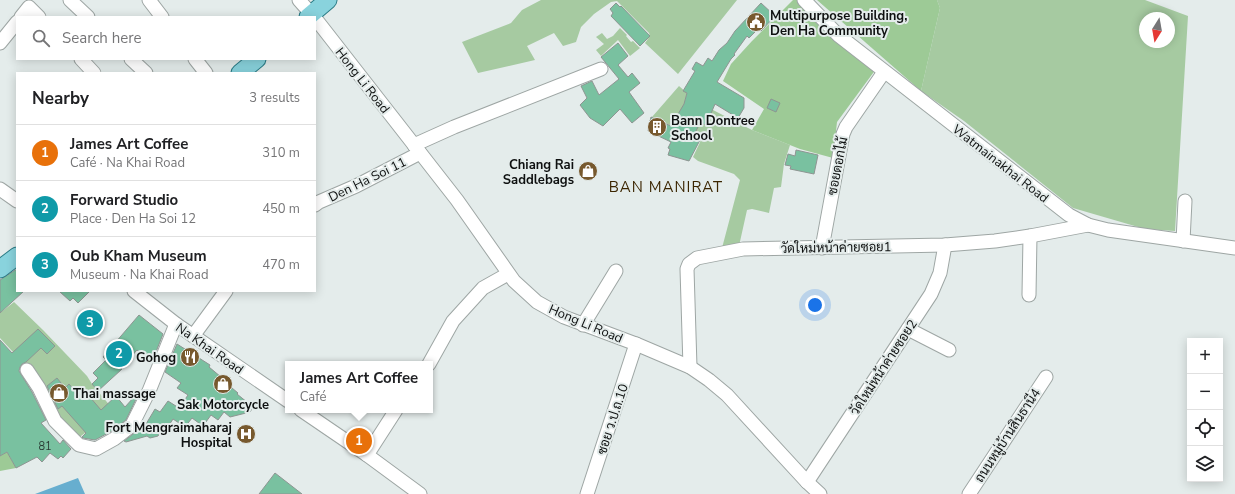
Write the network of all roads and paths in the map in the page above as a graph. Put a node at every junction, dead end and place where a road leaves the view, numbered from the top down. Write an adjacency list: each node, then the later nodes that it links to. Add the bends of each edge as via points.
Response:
1 (70, 0): 8 (street)
2 (148, 0): 9 (street)
3 (299, 0): 10 (street, Hong Li Road)
4 (328, 0): 10 (main road)
5 (804, 0): 21 (street, Watmainakhai Road, via 838,35)
6 (25, 12): 7 (street)
7 (36, 16)
8 (87, 16)
9 (161, 16)
10 (312, 16)
11 (316, 21): 22 (street, Hong Li Road)
12 (16, 23): 13 (street)
13 (0, 43)
14 (132, 60): 18 (street)
15 (196, 60): 19 (street)
16 (256, 60): 20 (main road)
17 (601, 69): 22 (street, Den Ha Soi 11, via 454,127)
18 (145, 72)
19 (205, 72)
20 (241, 72)
21 (884, 72): 27 (street, Watmainakhai Road, via 1069,215); 31 (street, ซอยดอกไม้, via 843,134)
22 (417, 149): 26 (street, Den Ha Soi 11, via 356,186); 36 (street, Hong Li Road, via 457,200)
23 (0, 189): 24 (street)
24 (16, 200)
25 (1185, 201): 29 (street)
26 (316, 204)
27 (1088, 225): 28 (street, วัดใหม่หน้าค่ายซอย1); 29 (street, Watmainakhai Road)
28 (1030, 236): 30 (street, วัดใหม่หน้าค่ายซอย1); 39 (street)
29 (1183, 241): 32 (street, Watmainakhai Road)
30 (945, 245): 31 (street, วัดใหม่หน้าค่ายซอย1); 42 (street, วัดใหม่หน้าค่ายซอย2, via 940,273 931,294)
31 (822, 248): 47 (street, วัดใหม่หน้าค่ายซอย1, via 744,248 697,258 689,264 687,269)
32 (1235, 248)
33 (16, 257): 34 (main road)
34 (0, 269)
35 (616, 271): 41 (street)
36 (508, 274): 41 (street, Hong Li Road, via 537,302); 46 (street, via 483,288 453,321)
37 (135, 292): 40 (street, Na Khai Road)
38 (225, 292): 43 (street)
39 (1029, 295)
40 (176, 324): 43 (street, Na Khai Road); 48 (street, via 149,391 132,425 96,449 79,445 55,421)
41 (583, 325): 44 (street, Hong Li Road)
42 (908, 329): 45 (street); 54 (street, วัดใหม่หน้าค่ายซอย2)
43 (193, 336): 50 (street, Na Khai Road)
44 (636, 344): 47 (street, Hong Li Road); 56 (street, ซอย ว.ป.ถ.10)
45 (949, 350)
46 (432, 361)
47 (690, 367): 54 (street, Hong Li Road, via 726,395)
48 (27, 370)
49 (1046, 377): 58 (street, ถนนหมู่บ้านสินธานี4)
50 (285, 399)
51 (305, 413): 53 (street)
52 (394, 413): 53 (street)
53 (367, 455): 55 (street)
54 (807, 482): 57 (street, Hong Li Road)
55 (420, 494)
56 (587, 494)
57 (820, 494)
58 (969, 494)

